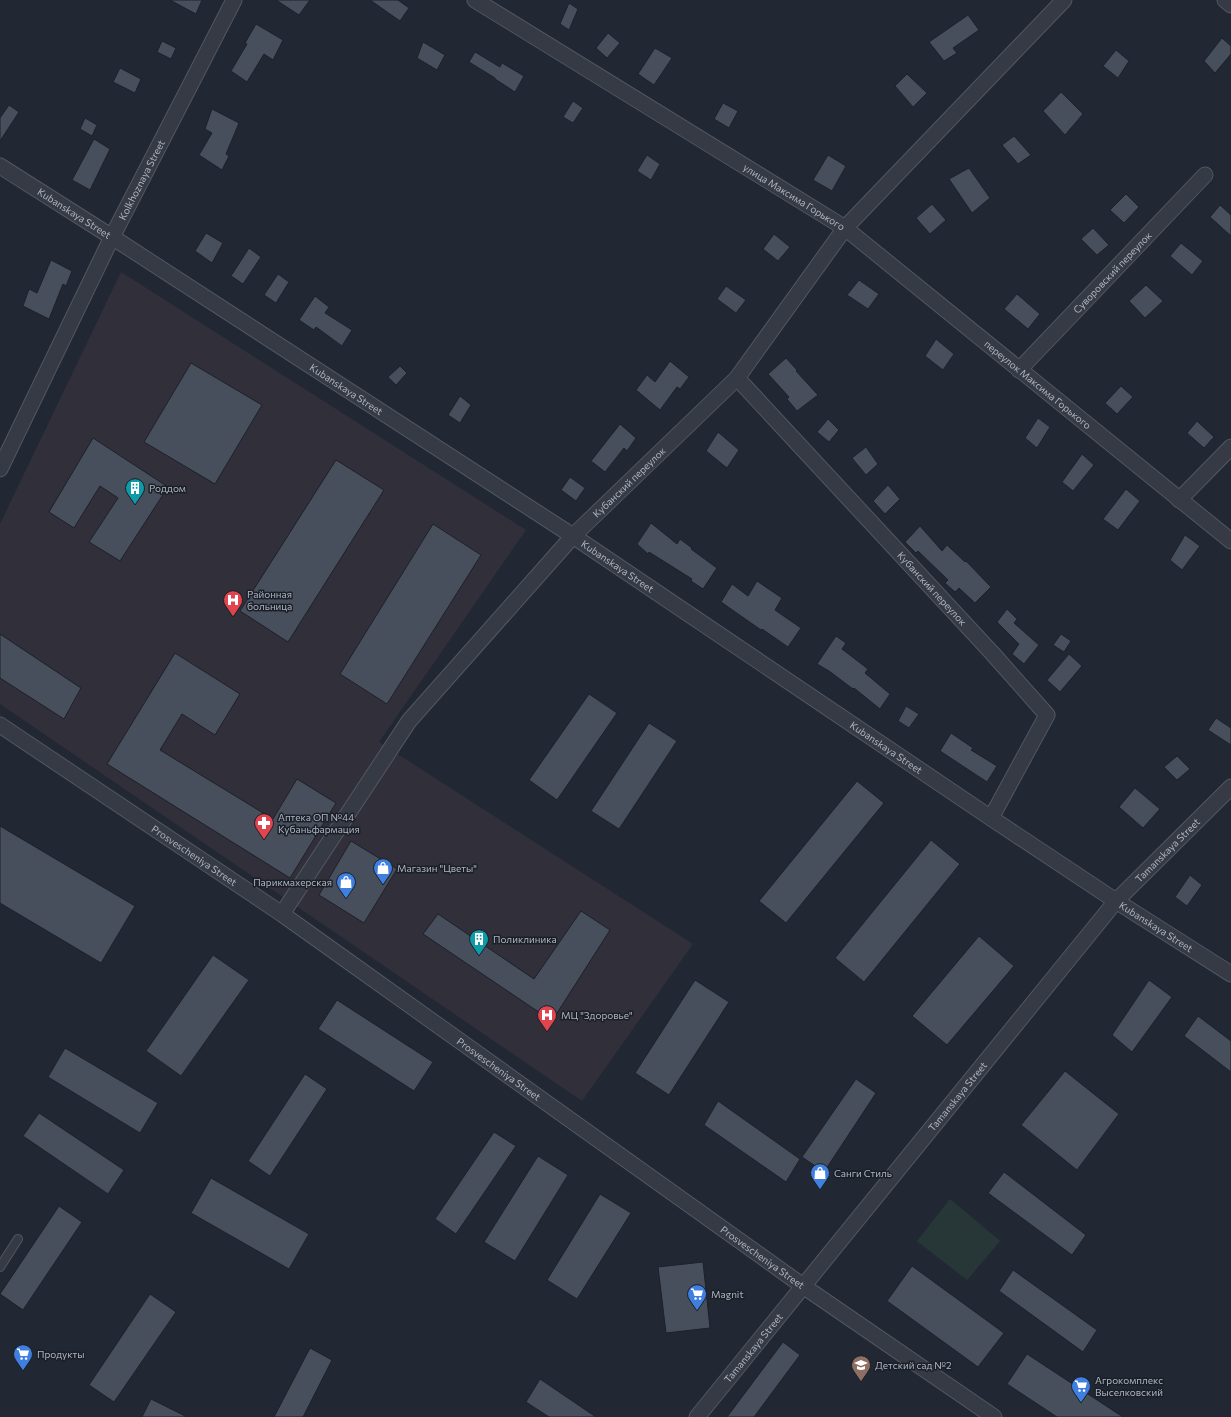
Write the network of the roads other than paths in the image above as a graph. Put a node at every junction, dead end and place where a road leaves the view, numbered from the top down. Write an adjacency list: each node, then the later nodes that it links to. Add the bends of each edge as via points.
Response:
1 (234, 0): 9 (street, Kolkhoznaya Street)
2 (475, 0): 8 (street, улица Максима Горького)
3 (1064, 0): 8 (street, улица Максима Горького)
4 (1225, 0): 5 (street)
5 (1231, 5)
6 (0, 166): 9 (street, Kubanskaya Street)
7 (1206, 176): 10 (street, Суворовский переулок)
8 (845, 228): 10 (street, переулок Максима Горького); 11 (street, Кубанский переулок)
9 (112, 237): 13 (street, Kolkhoznaya Street); 15 (street, Kubanskaya Street)
10 (1019, 370): 14 (street, переулок Максима Горького)
11 (737, 378): 15 (street, Кубанский переулок); 19 (street, Кубанский переулок, via 993,654 1046,715)
12 (1231, 447): 14 (street)
13 (0, 469)
14 (1179, 500): 16 (street, переулок Максима Горького)
15 (573, 536): 19 (street, Kubanskaya Street); 21 (street, Кубанский переулок, via 409,721)
16 (1231, 541)
17 (0, 725): 21 (street, Prosvescheniya Street)
18 (1231, 788): 20 (street, Tamanskaya Street)
19 (991, 818): 20 (street, Kubanskaya Street)
20 (1116, 901): 22 (street, Kubanskaya Street); 25 (street, Tamanskaya Street)
21 (282, 914): 25 (street, Prosvescheniya Street)
22 (1231, 974)
23 (18, 1239): 24 (lane)
24 (0, 1267)
25 (803, 1286): 26 (street, Tamanskaya Street); 27 (street, Prosvescheniya Street)
26 (697, 1417)
27 (994, 1417)

